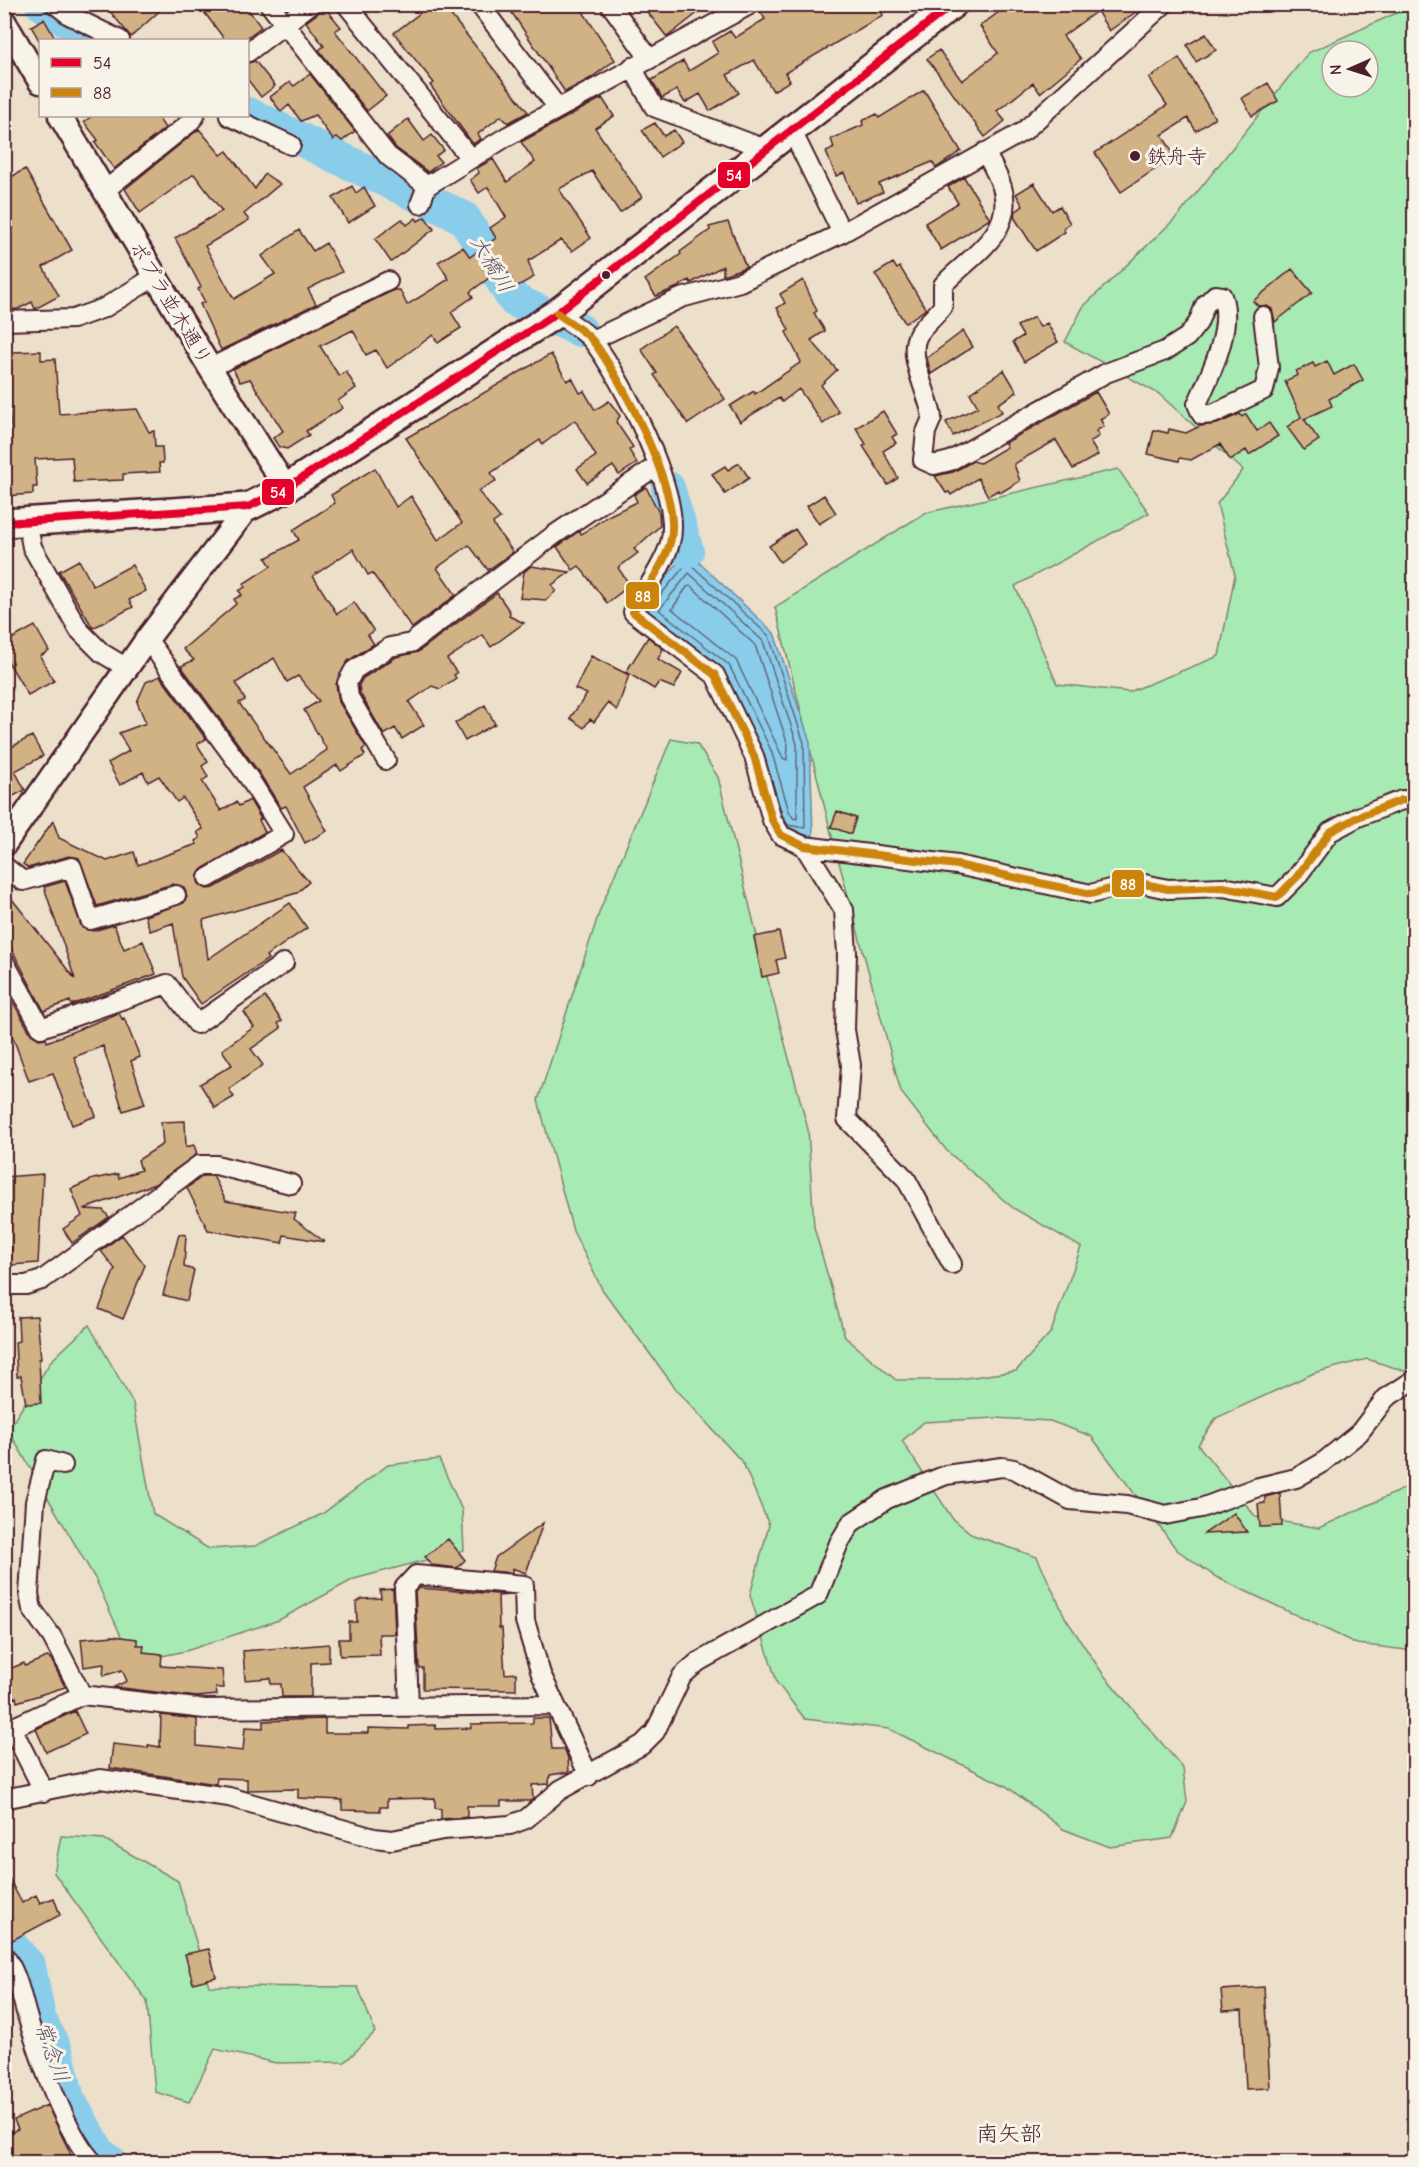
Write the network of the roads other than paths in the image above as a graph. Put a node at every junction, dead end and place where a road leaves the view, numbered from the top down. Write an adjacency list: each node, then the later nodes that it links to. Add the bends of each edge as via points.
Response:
1 (56, 4): 12 (street, via 69,15)
2 (269, 4): 11 (street)
3 (311, 4): 11 (street)
4 (346, 4): 25 (street)
5 (479, 4): 17 (street)
6 (610, 4): 14 (street)
7 (751, 4): 14 (street)
8 (953, 4): 21 (main road)
9 (1164, 4): 24 (street, via 1024,130)
10 (4, 21): 16 (street)
11 (284, 24): 13 (street); 26 (street, via 388,156)
12 (118, 39)
13 (249, 51)
14 (649, 58): 15 (street)
15 (632, 67): 17 (street); 23 (street, via 654,107)
16 (39, 80)
17 (558, 108): 25 (street)
18 (61, 117): 27 (street, ポプラ並木通り)
19 (194, 117): 27 (street)
20 (231, 117): 22 (street)
21 (792, 131): 23 (main road); 29 (street)
22 (291, 145)
23 (768, 150): 32 (main road)
24 (985, 152): 29 (street); 33 (street, via 1002,187 1004,206 997,232 984,249 943,285 943,306 918,335 914,347 932,418 923,460 934,465 950,461 1106,373 1166,351 1186,337 1215,295 1222,296 1226,306 1216,364 1197,404 1202,415 1213,414 1264,390 1269,368)
25 (470, 158): 26 (street)
26 (427, 186): 28 (street)
27 (104, 190): 30 (street, ポプラ並木通り)
28 (420, 204)
29 (842, 233): 35 (street, via 740,282 681,298)
30 (156, 276): 34 (street, via 104,308 73,319); 36 (street, ポプラ並木通り)
31 (388, 280): 36 (street)
32 (556, 313): 35 (street); 38 (main road)
33 (1263, 316)
34 (4, 321)
35 (591, 340): 37 (street, via 637,411)
36 (210, 368): 38 (street, ポプラ並木通り)
37 (658, 465): 43 (street, via 554,535 411,643 390,647 354,670 347,683 349,697); 46 (street, via 673,522 670,544 633,612 715,675 754,756 772,820 781,835)
38 (286, 488): 39 (main road)
39 (248, 507): 40 (main road); 41 (street)
40 (16, 522): 42 (street, via 79,630 102,653)
41 (147, 639): 42 (street); 48 (street, via 249,778 284,834)
42 (127, 668): 45 (street)
43 (386, 760)
44 (1414, 801): 46 (street, via 1402,800 1330,832 1277,897 1223,887 1168,889 1135,882 1091,894 957,865)
45 (7, 834)
46 (804, 846): 53 (street, via 844,910 848,953 845,1030 851,1065 847,1119 906,1179)
47 (4, 866): 49 (street, via 23,881 72,867 90,920)
48 (208, 878)
49 (176, 895)
50 (4, 961): 51 (street, via 40,1028 167,984 197,1024)
51 (284, 963)
52 (291, 1184): 54 (street, via 216,1165 199,1165 42,1280 26,1285)
53 (952, 1264)
54 (4, 1284)
55 (1414, 1380): 60 (street, via 1386,1398 1359,1433 1322,1463 1296,1478 1201,1508 1165,1515 1127,1505 1070,1500 1014,1469 1002,1467 946,1475 888,1499 851,1524 818,1595 698,1662 682,1676 655,1732 642,1745)
56 (63, 1465): 57 (street, via 46,1460 35,1502 29,1594 32,1609 52,1637)
57 (82, 1695): 58 (street, via 205,1709); 61 (street, via 12,1728)
58 (409, 1705): 59 (street); 59 (street, via 404,1588 417,1575 524,1585 525,1621)
59 (555, 1705): 60 (street)
60 (589, 1776): 61 (street, via 560,1790 526,1819 510,1825 443,1830 392,1840 229,1797 100,1779)
61 (44, 1791): 62 (street)
62 (4, 1799)
63 (4, 1954): 64 (street, via 15,1969 52,2086 84,2153)
64 (93, 2163)

